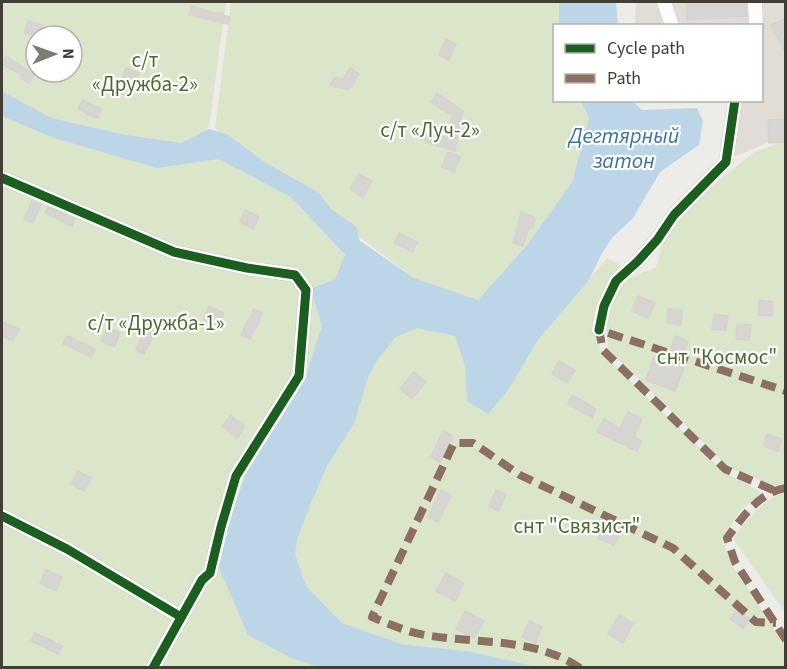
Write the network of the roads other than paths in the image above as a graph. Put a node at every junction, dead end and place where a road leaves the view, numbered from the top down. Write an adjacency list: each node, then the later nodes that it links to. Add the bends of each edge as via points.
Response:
1 (664, 2): 3 (street)
2 (755, 2): 4 (street)
3 (671, 24)
4 (756, 24)
5 (735, 102): 7 (street, via 726,162 616,281 604,306)
6 (2, 178): 9 (street, via 174,252 295,275 306,290 299,376 236,476 210,573)
7 (599, 330)
8 (2, 516): 9 (street, via 67,549)
9 (181, 617): 10 (street)
10 (153, 668)

